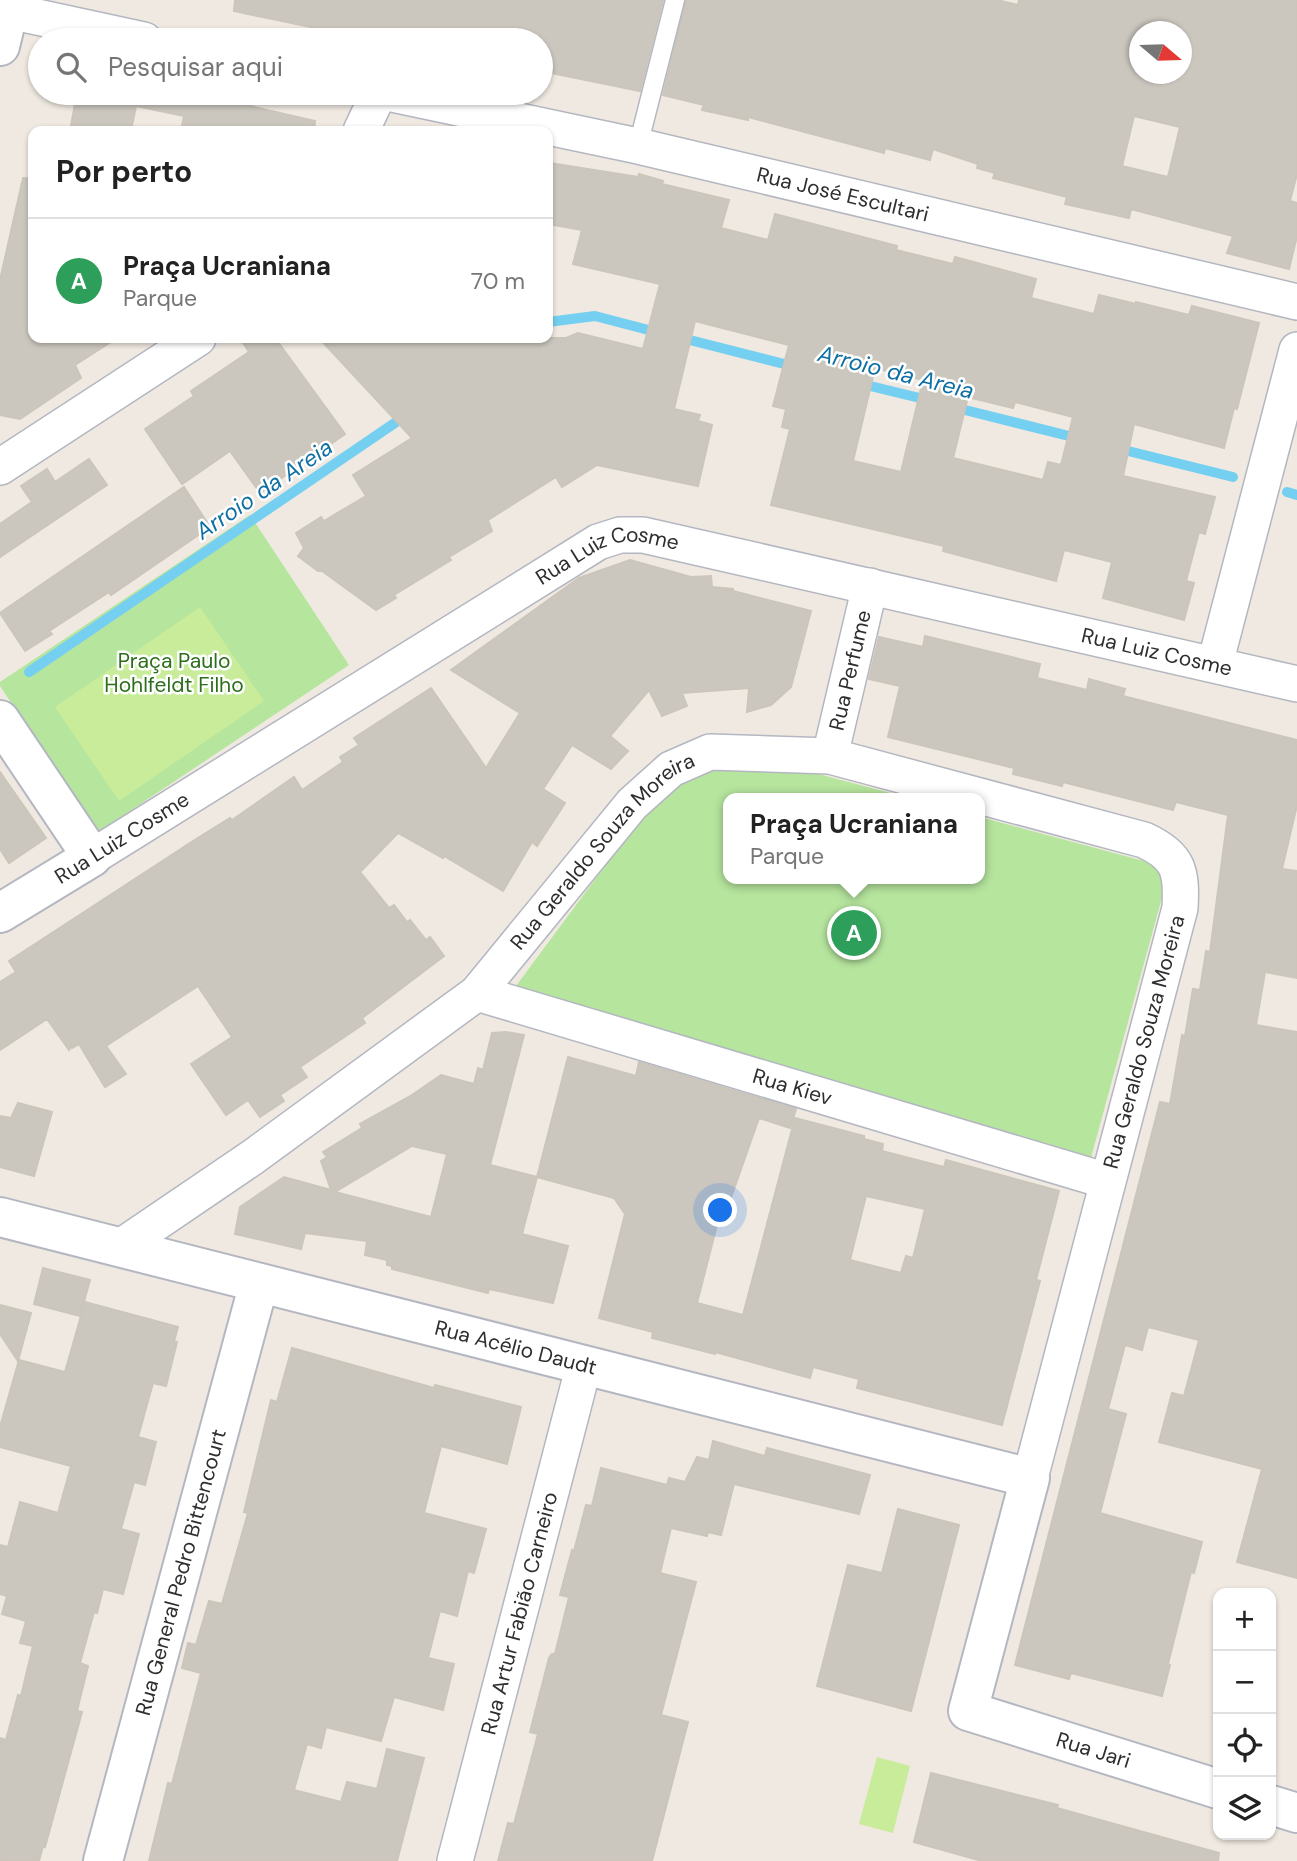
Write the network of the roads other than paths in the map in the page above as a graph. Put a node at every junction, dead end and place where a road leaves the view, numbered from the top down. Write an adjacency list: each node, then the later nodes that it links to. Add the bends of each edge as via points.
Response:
1 (675, 0): 9 (lane)
2 (5, 17): 3 (street)
3 (71, 28)
4 (373, 105): 6 (street)
5 (444, 105): 7 (street, Rua José Escultari)
6 (363, 126)
7 (543, 126)
8 (553, 128): 9 (street, Rua José Escultari)
9 (638, 146): 10 (street, Rua José Escultari)
10 (1297, 302)
11 (190, 343): 13 (street)
12 (1297, 350): 15 (street)
13 (0, 467)
14 (870, 586): 15 (street, Rua Luiz Cosme); 18 (street, Rua Perfume); 21 (street, Rua Luiz Cosme, via 643,535 620,535 598,542)
15 (1215, 664): 16 (street, Rua Luiz Cosme)
16 (1297, 684)
17 (0, 720): 21 (street)
18 (830, 756): 19 (street, Rua Geraldo Souza Moreira); 23 (street, Rua Geraldo Souza Moreira, via 710,752 671,769 632,804)
19 (968, 793)
20 (985, 797): 24 (street, Rua Geraldo Souza Moreira, via 1144,840 1162,848 1177,863 1180,908)
21 (92, 857): 22 (street, Rua Luiz Cosme)
22 (0, 913)
23 (477, 993): 24 (street, Rua Kiev); 26 (street, Rua Geraldo Souza Moreira, via 253,1157)
24 (1107, 1181): 29 (street, Rua Geraldo Souza Moreira)
25 (0, 1217): 26 (street, Rua Acélio Daudt)
26 (119, 1248): 27 (street, Rua Acélio Daudt)
27 (258, 1283): 28 (street, Rua Acélio Daudt); 34 (street, Rua General Pedro Bittencourt)
28 (584, 1365): 29 (street, Rua Acélio Daudt); 35 (street, Rua Artur Fabião Carneiro)
29 (1030, 1478): 30 (street, Rua Geraldo Souza Moreira)
30 (968, 1711): 31 (street, Rua Jari)
31 (1213, 1786)
32 (1276, 1807): 33 (street)
33 (1297, 1813)
34 (103, 1861)
35 (454, 1861)

